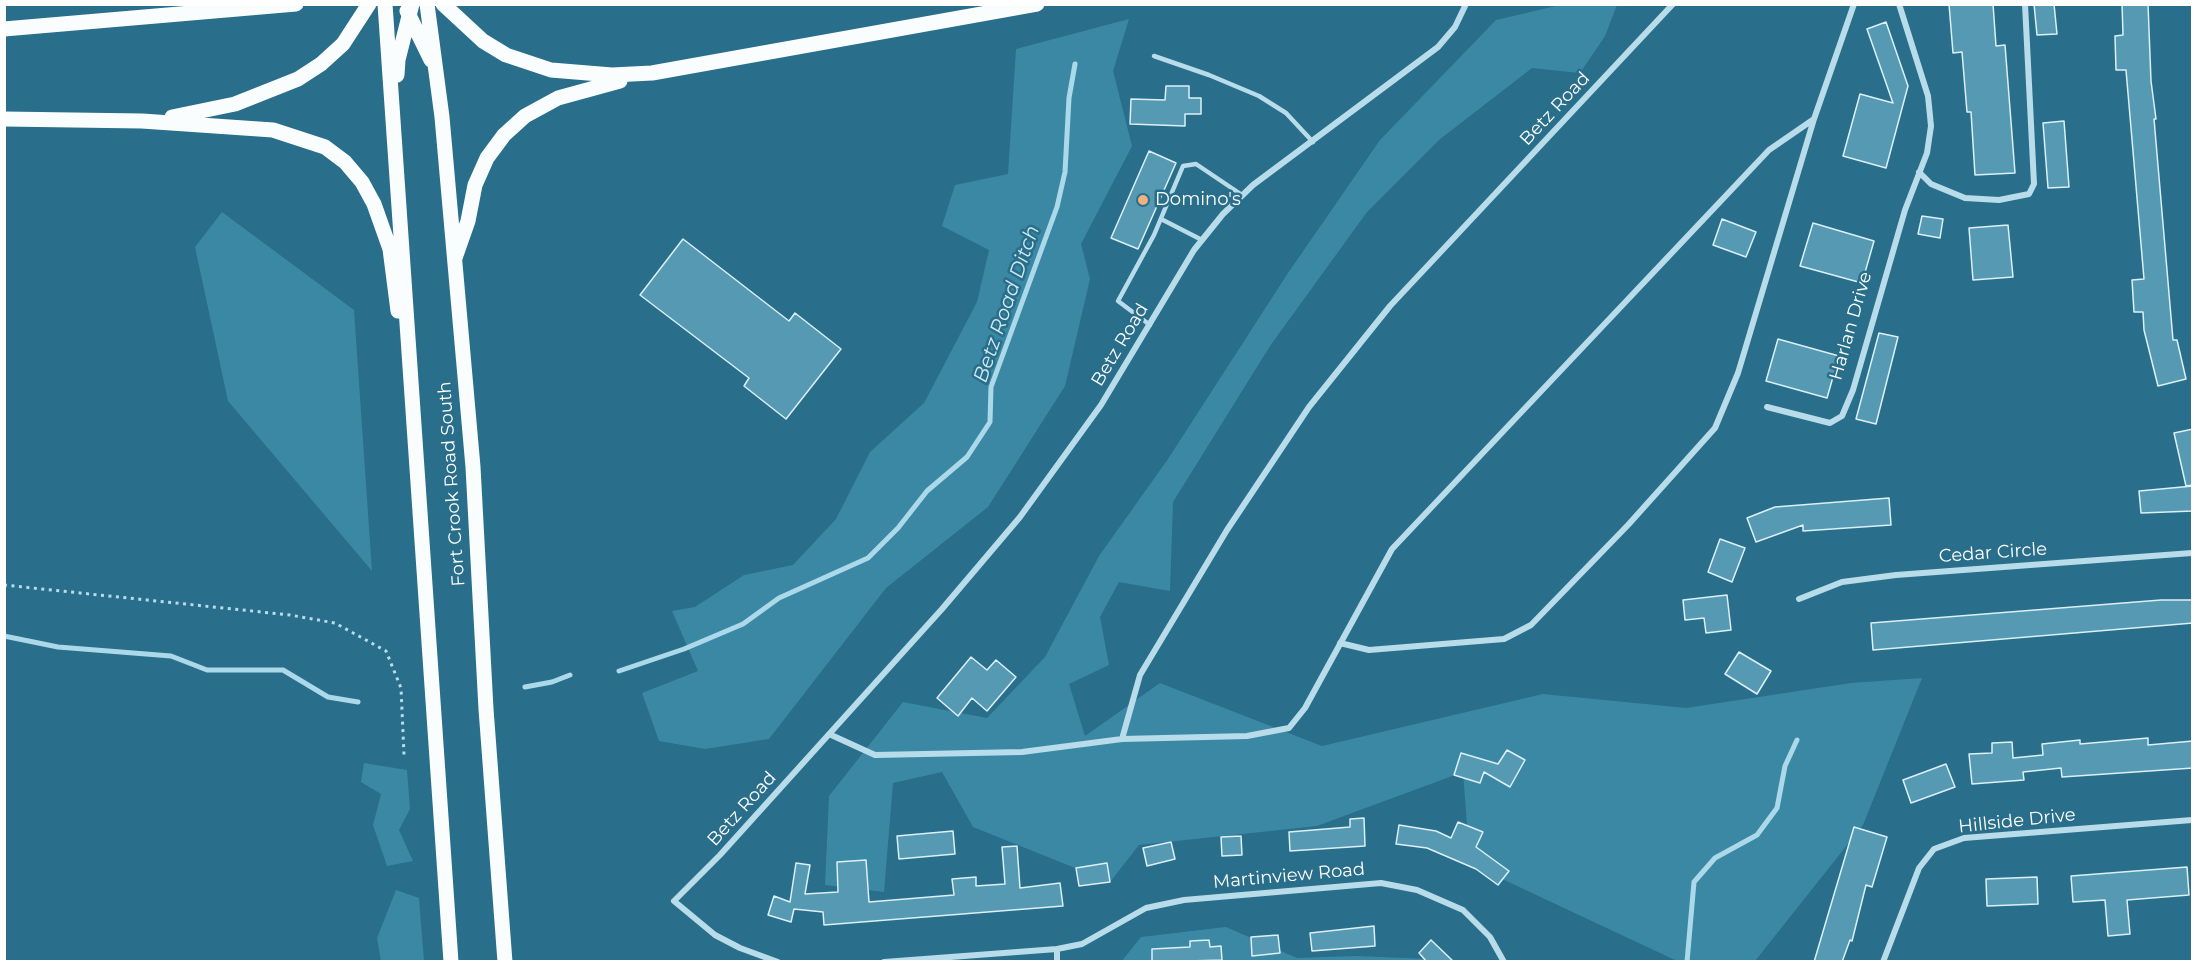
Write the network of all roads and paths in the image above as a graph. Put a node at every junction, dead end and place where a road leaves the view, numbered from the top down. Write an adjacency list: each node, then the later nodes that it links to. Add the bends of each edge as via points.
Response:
1 (296, 4): 13 (main road)
2 (369, 4): 19 (main road, via 343,44 298,79 235,104)
3 (385, 4): 20 (main road, Fort Crook Road South)
4 (427, 4): 15 (main road, Fort Crook Road South)
5 (443, 4): 16 (main road, via 483,41 527,63 584,74)
6 (1037, 4): 16 (main road)
7 (1466, 4): 21 (street, Betz Road, via 1455,27 1438,47)
8 (1673, 4): 35 (street, Betz Road, via 1390,306 1310,407 1227,530 1140,675)
9 (1854, 4): 18 (street)
10 (1899, 4): 22 (street, Harlan Drive, via 1928,96 1931,126)
11 (2025, 4): 22 (street, via 2034,184 2029,194 1999,200 1965,198 1931,184)
12 (408, 7): 15 (main road); 20 (main road, via 398,60)
13 (4, 29)
14 (1154, 56): 21 (lane, via 1259,96 1286,113)
15 (437, 73): 26 (main road, Fort Crook Road South)
16 (652, 73): 26 (main road, via 558,98 525,116 504,135 487,158 475,185 468,221)
17 (4, 119): 19 (main road)
18 (1814, 119): 33 (street, via 1768,150 1392,549); 33 (street, via 1738,373 1715,428 1644,508 1531,625 1504,639 1369,650)
19 (142, 121): 29 (main road, via 273,130 325,147 345,162 374,204 388,243)
20 (394, 122): 29 (main road, Fort Crook Road South)
21 (1313, 141): 23 (street, Betz Road)
22 (1919, 172): 28 (street, Harlan Drive, via 1842,416 1830,423)
23 (1242, 195): 24 (lane, via 1196,164 1184,166); 25 (street, Betz Road)
24 (1161, 219): 25 (lane); 27 (lane, via 1118,301)
25 (1202, 240): 27 (street, Betz Road)
26 (453, 263): 40 (main road, Fort Crook Road South, via 473,467)
27 (1150, 325): 34 (street, Betz Road, via 1101,405 1020,517)
28 (1767, 406)
29 (414, 438): 39 (main road, Fort Crook Road South)
30 (2193, 553): 32 (street, Cedar Circle, via 1896,575 1842,582)
31 (4, 585): 36 (path, via 335,623 386,651 401,688)
32 (1798, 599)
33 (1340, 643): 35 (street, via 1305,708 1289,728 1247,736)
34 (829, 734): 35 (street, via 876,756 1022,752); 41 (street, Betz Road, via 674,901 715,935)
35 (1122, 739)
36 (404, 755)
37 (2193, 820): 45 (street, Hillside Drive, via 1964,838 1934,849 1919,868)
38 (1057, 949): 42 (street, Martinview Road); 43 (street); 44 (street, Martinview Road, via 1082,944 1146,909 1184,900 1381,883 1417,890 1463,909 1490,937)
39 (451, 962)
40 (505, 962)
41 (778, 962)
42 (884, 962)
43 (1057, 962)
44 (1504, 962)
45 (1883, 962)

